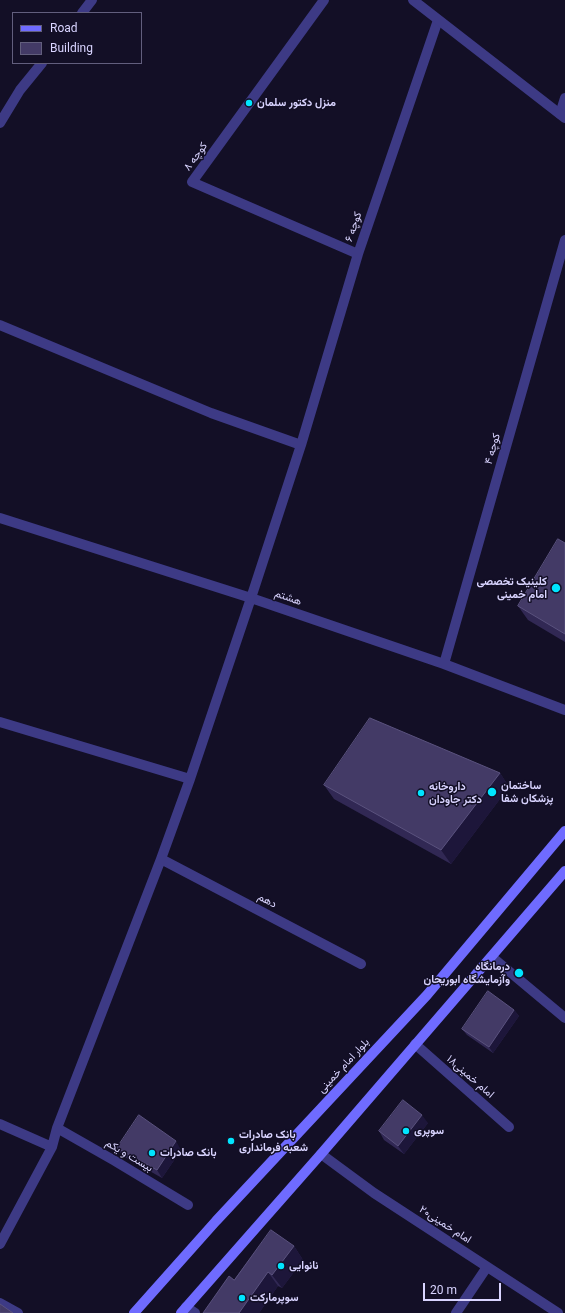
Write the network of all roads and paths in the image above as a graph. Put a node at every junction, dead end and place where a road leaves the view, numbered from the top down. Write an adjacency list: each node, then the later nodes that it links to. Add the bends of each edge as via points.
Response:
1 (92, 0): 4 (street)
2 (324, 0): 11 (street, کوچه ۸, via 192,182)
3 (413, 0): 5 (street)
4 (83, 12)
5 (438, 20): 8 (street); 11 (street, کوچه ۶)
6 (41, 64): 9 (street, via 20,90)
7 (565, 98): 8 (street)
8 (562, 116)
9 (0, 123)
10 (565, 240): 16 (street, کوچه ۴)
11 (358, 254): 13 (street, کوچه ۶)
12 (0, 325): 13 (street, via 211,413)
13 (301, 444): 15 (street, کوچه ۶)
14 (0, 518): 15 (street, هشتم)
15 (251, 598): 16 (street, هشتم); 19 (street, کوچه ۶)
16 (444, 664): 17 (street, هشتم)
17 (565, 710)
18 (0, 722): 19 (street)
19 (190, 779): 21 (street, کوچه ۶)
20 (565, 831): 38 (main road, بلوار امام خمینی, via 427,995 216,1221)
21 (161, 859): 24 (street, دهم); 29 (street, کوچه ۶)
22 (565, 871): 23 (main road)
23 (492, 956): 25 (street); 26 (main road)
24 (361, 964)
25 (565, 1018)
26 (415, 1044): 28 (street, امام خمینی۱۸); 31 (main road)
27 (0, 1124): 30 (street)
28 (509, 1127)
29 (58, 1128): 30 (street, کوچه ۶); 32 (street, بیست و یکم)
30 (52, 1147): 33 (street, کوچه ۶)
31 (321, 1154): 34 (street, امام خمینی۲۰, via 374,1193); 36 (main road)
32 (188, 1206)
33 (0, 1244)
34 (487, 1267): 40 (street); 41 (street, امام خمینی۲۰)
35 (0, 1302): 37 (street)
36 (183, 1310): 39 (street)
37 (18, 1313)
38 (134, 1313)
39 (195, 1313)
40 (456, 1313)
41 (558, 1313)

